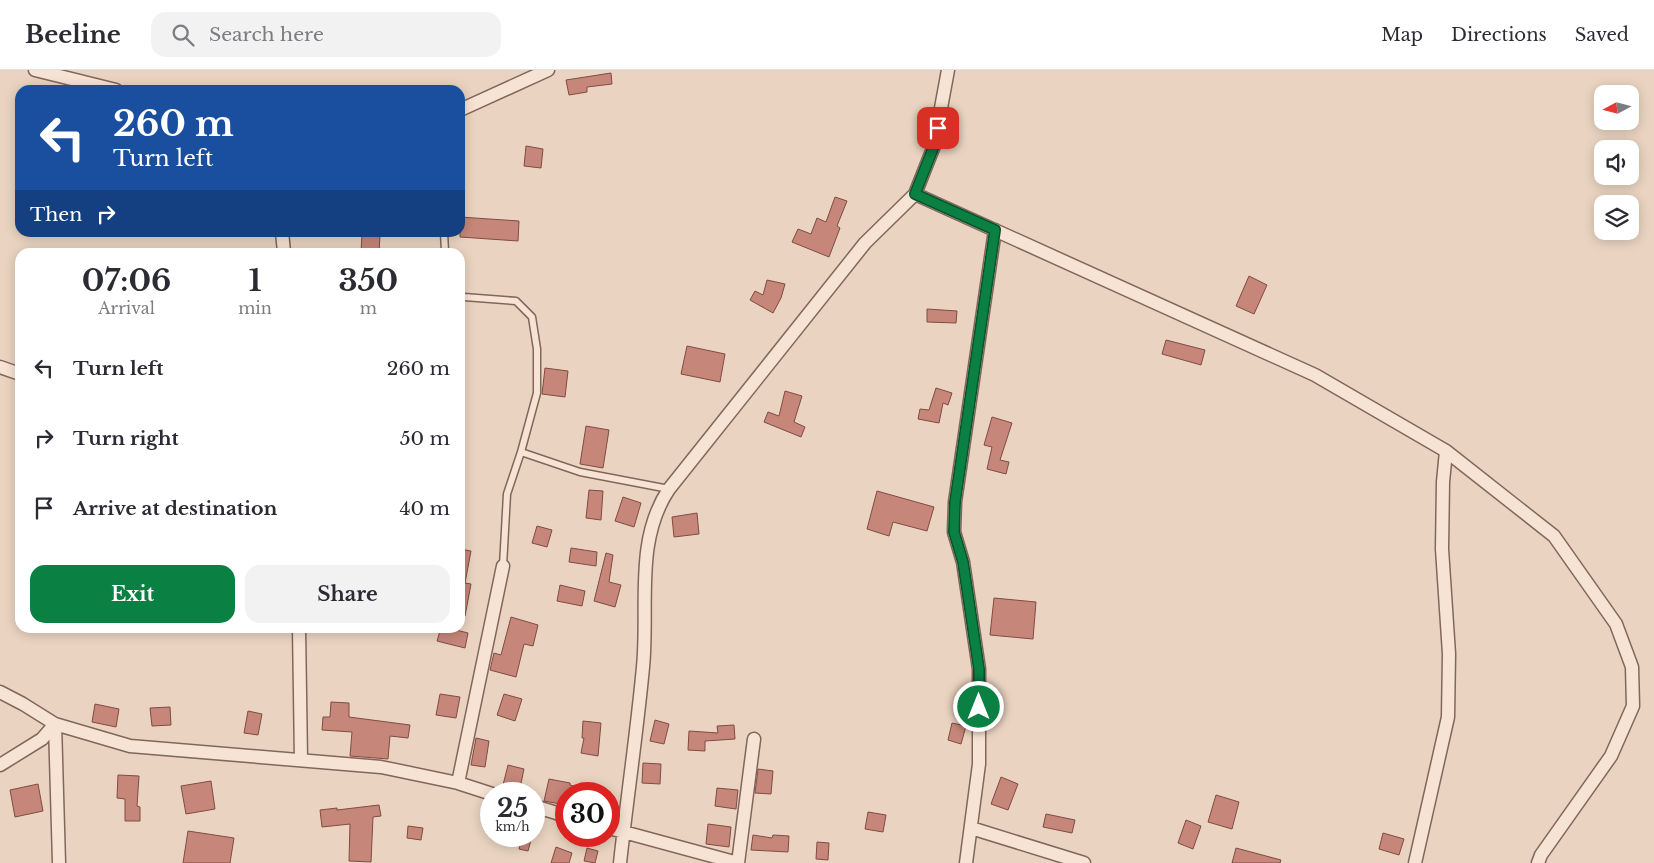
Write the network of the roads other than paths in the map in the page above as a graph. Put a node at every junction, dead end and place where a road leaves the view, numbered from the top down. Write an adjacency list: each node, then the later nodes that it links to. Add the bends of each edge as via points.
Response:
1 (35, 70): 4 (street)
2 (548, 70): 6 (street)
3 (948, 70): 7 (street, via 934,146)
4 (51, 72): 5 (street)
5 (98, 85)
6 (465, 108)
7 (915, 194): 8 (street); 14 (street, via 865,243)
8 (995, 230): 12 (street, via 1315,375); 24 (street, via 955,502 954,532 963,562 979,669 979,764)
9 (465, 297): 13 (lane, via 516,300 532,317 537,350 537,394)
10 (0, 367): 11 (street)
11 (15, 372)
12 (1446, 451): 32 (street, via 1442,549 1449,654 1448,717); 33 (street, via 1554,536 1616,624 1632,667 1633,706 1610,756 1541,854)
13 (521, 452): 14 (lane, via 580,472); 15 (lane, via 507,494)
14 (670, 489): 26 (street, via 661,502 650,533 644,586 644,664)
15 (503, 566): 22 (street)
16 (299, 633): 20 (street)
17 (0, 692): 18 (street)
18 (55, 724): 20 (street, via 130,746); 21 (street, via 42,738); 27 (street)
19 (754, 739): 29 (street)
20 (300, 760): 22 (street, via 381,767)
21 (0, 766)
22 (458, 783): 23 (street)
23 (480, 790)
24 (971, 828): 30 (street); 31 (street)
25 (620, 832): 26 (street)
26 (623, 833): 28 (street); 29 (street)
27 (59, 863)
28 (620, 863)
29 (738, 863)
30 (966, 863)
31 (1084, 863)
32 (1415, 863)
33 (1538, 863)

